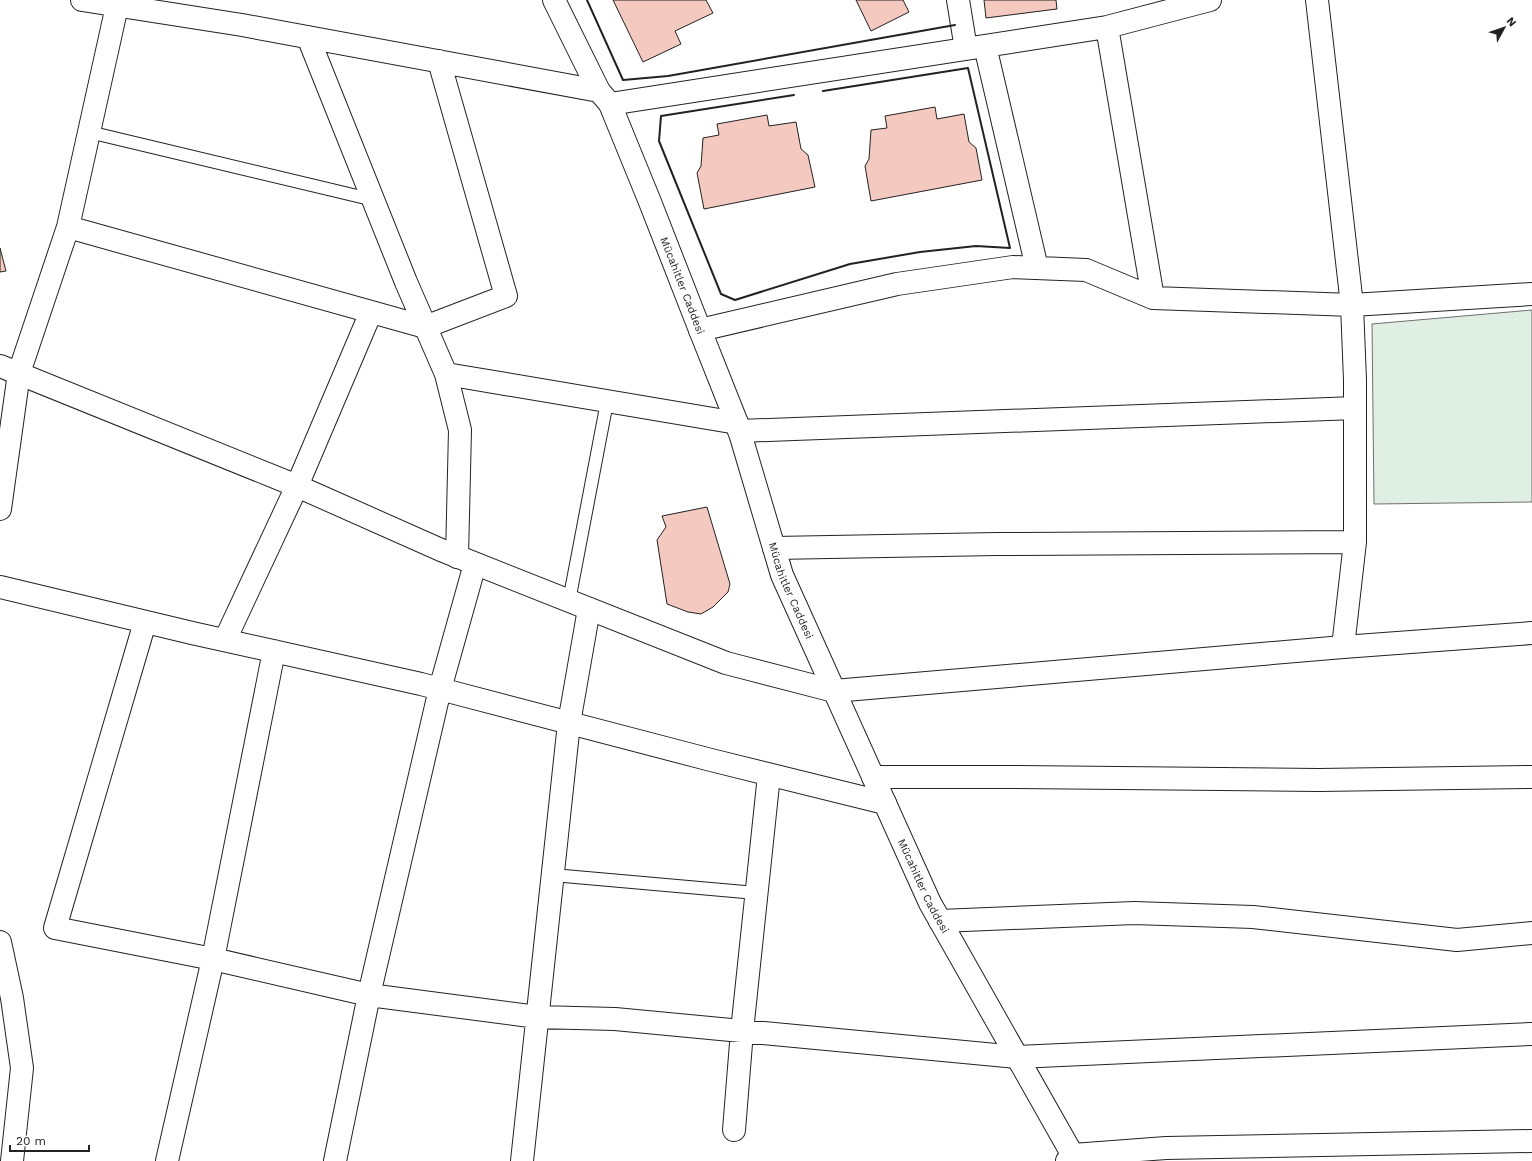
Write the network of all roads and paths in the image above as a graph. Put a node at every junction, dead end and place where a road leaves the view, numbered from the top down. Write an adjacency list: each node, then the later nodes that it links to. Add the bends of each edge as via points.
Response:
1 (82, 0): 6 (street)
2 (554, 0): 11 (street, Mücahitler Caddesi)
3 (958, 0): 9 (street)
4 (1210, 0): 7 (street)
5 (1317, 0): 18 (street)
6 (117, 6): 8 (street); 12 (street)
7 (1107, 27): 9 (street); 17 (street)
8 (308, 37): 10 (street); 13 (street)
9 (976, 47): 11 (street); 15 (street)
10 (439, 61): 11 (street); 20 (street, via 506,296)
11 (605, 98): 21 (street, Mücahitler Caddesi, via 650,202)
12 (89, 132): 13 (lane); 14 (street)
13 (374, 200): 20 (street)
14 (68, 227): 19 (street); 22 (street)
15 (1037, 268): 17 (street, via 1086,270); 21 (street, via 1013,266 897,284)
16 (1532, 294): 18 (street)
17 (1154, 298): 18 (street)
18 (1352, 304): 25 (street)
19 (371, 312): 20 (street); 27 (street)
20 (425, 327): 23 (street)
21 (700, 330): 26 (street, Mücahitler Caddesi)
22 (9, 370): 27 (street); 28 (street)
23 (446, 374): 24 (street); 31 (street, via 460,430)
24 (607, 402): 26 (street); 33 (lane)
25 (1355, 408): 26 (street); 29 (street)
26 (738, 427): 30 (street, Mücahitler Caddesi)
27 (297, 486): 31 (street); 37 (street)
28 (0, 509)
29 (1355, 542): 30 (street); 38 (street)
30 (774, 548): 41 (street, Mücahitler Caddesi, via 782,575)
31 (466, 560): 33 (street); 40 (street)
32 (0, 587): 35 (street)
33 (569, 601): 34 (street)
34 (589, 609): 41 (street, via 726,663); 42 (street)
35 (145, 622): 37 (street); 52 (street, via 55,928)
36 (1532, 633): 38 (street)
37 (225, 640): 39 (street)
38 (1343, 647): 41 (street)
39 (274, 651): 40 (street); 52 (street)
40 (440, 689): 42 (street); 53 (street)
41 (834, 691): 44 (street, Mücahitler Caddesi)
42 (569, 723): 43 (street); 47 (street)
43 (769, 774): 46 (street); 48 (street)
44 (873, 777): 45 (street, via 1319,780); 46 (street, Mücahitler Caddesi)
45 (1532, 777)
46 (884, 803): 49 (street, Mücahitler Caddesi)
47 (553, 875): 48 (lane); 54 (street)
48 (756, 893): 55 (street)
49 (940, 921): 50 (street, via 1134,913 1253,917 1457,940); 57 (street, Mücahitler Caddesi)
50 (1532, 933)
51 (0, 942): 61 (street, via 12,998 22,1068)
52 (213, 959): 53 (street); 62 (street)
53 (369, 995): 54 (street); 63 (street)
54 (537, 1017): 55 (street, via 615,1019); 64 (street)
55 (742, 1031): 57 (street); 58 (street)
56 (1532, 1034): 57 (street)
57 (1017, 1057): 60 (street, Mücahitler Caddesi)
58 (734, 1130)
59 (1532, 1141): 60 (street, via 1166,1148)
60 (1072, 1159)
61 (12, 1161)
62 (167, 1161)
63 (335, 1161)
64 (522, 1161)

